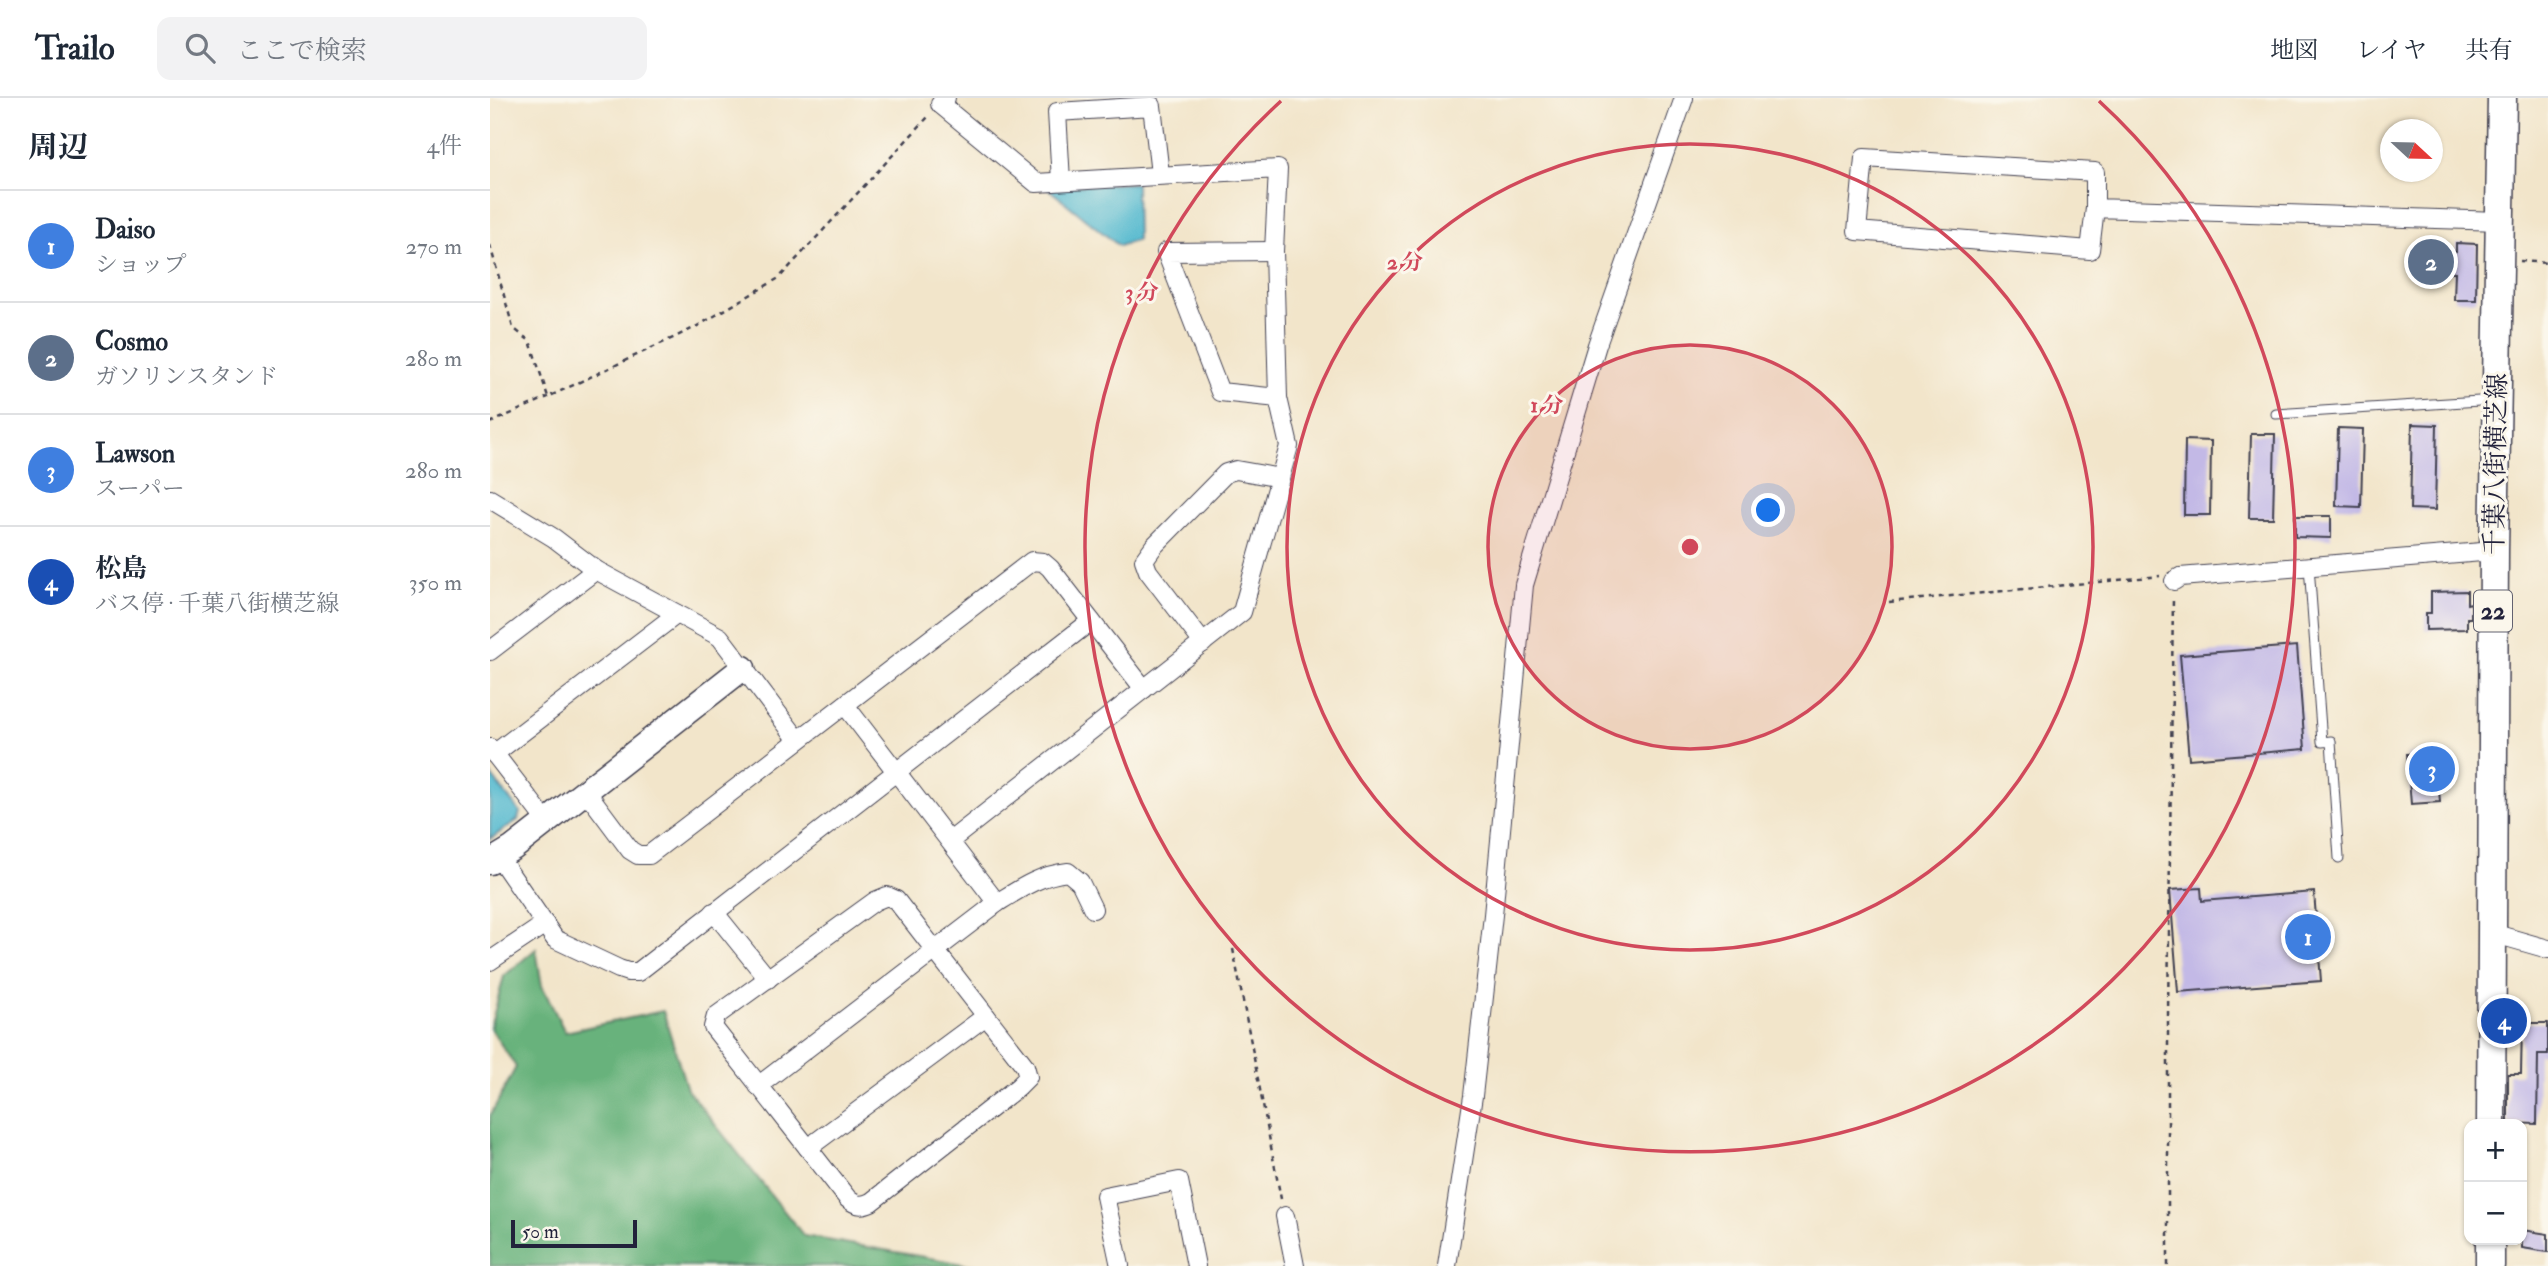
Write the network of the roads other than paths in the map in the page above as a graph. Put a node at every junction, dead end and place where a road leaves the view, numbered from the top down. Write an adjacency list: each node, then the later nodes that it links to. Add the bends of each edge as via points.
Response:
1 (1684, 98): 51 (street, via 1597,345 1524,585 1473,1096)
2 (2502, 98): 7 (main road, 千葉八街横芝線 / 22)
3 (943, 101): 5 (street, via 1036,183)
4 (1160, 174): 5 (street); 5 (street, via 1152,106 1071,111 1057,112); 8 (street, via 1278,169)
5 (1061, 181)
6 (2095, 208): 6 (street, via 2095,172 1864,158 1857,232 2090,250); 7 (street)
7 (2500, 221): 10 (main road, 千葉八街横芝線 / 22)
8 (1274, 251): 9 (street); 9 (street, via 1166,252 1220,392)
9 (1278, 398): 12 (street, via 1289,446)
10 (2497, 400): 11 (lane); 14 (main road, 千葉八街横芝線 / 22)
11 (2276, 414)
12 (1280, 478): 20 (street, via 1242,612); 20 (street, via 1226,472 1144,560)
13 (490, 499): 16 (street)
14 (2494, 551): 15 (street); 37 (main road, 千葉八街横芝線 / 22)
15 (2309, 566): 17 (street); 31 (lane, via 2322,742 2331,741)
16 (596, 570): 18 (street); 21 (street)
17 (2174, 581)
18 (677, 614): 22 (street, via 720,637); 26 (street)
19 (1091, 621): 23 (street); 24 (street, via 1050,568 1032,561); 27 (street)
20 (1202, 643): 23 (street)
21 (490, 651)
22 (743, 668): 25 (street); 28 (street)
23 (1144, 689): 30 (street)
24 (845, 705): 25 (street); 27 (street)
25 (798, 740): 28 (street, via 649,855 630,850)
26 (492, 751): 29 (street)
27 (896, 772): 30 (street); 35 (street)
28 (586, 791): 29 (street)
29 (547, 822): 32 (street)
30 (950, 841): 33 (street)
31 (2339, 858)
32 (494, 859): 36 (street)
33 (998, 903): 34 (street, via 1031,881 1069,872 1080,881); 39 (street)
34 (1093, 909)
35 (714, 912): 36 (street, via 638,972 619,969 555,939); 41 (street)
36 (545, 924): 40 (street)
37 (2492, 933): 38 (street); 44 (main road, 千葉八街横芝線 / 22)
38 (2548, 949)
39 (935, 950): 41 (street, via 896,900 887,896); 42 (street); 43 (street)
40 (490, 961)
41 (768, 979): 43 (street, via 716,1016 713,1027)
42 (986, 1016): 45 (street); 45 (street, via 1025,1066 1028,1077 871,1202 855,1205)
43 (758, 1086): 45 (street)
44 (2491, 1119)
45 (808, 1148)
46 (1285, 1216): 50 (street)
47 (2490, 1245): 52 (main road)
48 (1120, 1266): 49 (street, via 1105,1195 1179,1181)
49 (1196, 1266)
50 (1294, 1266)
51 (1447, 1266)
52 (2490, 1266)

